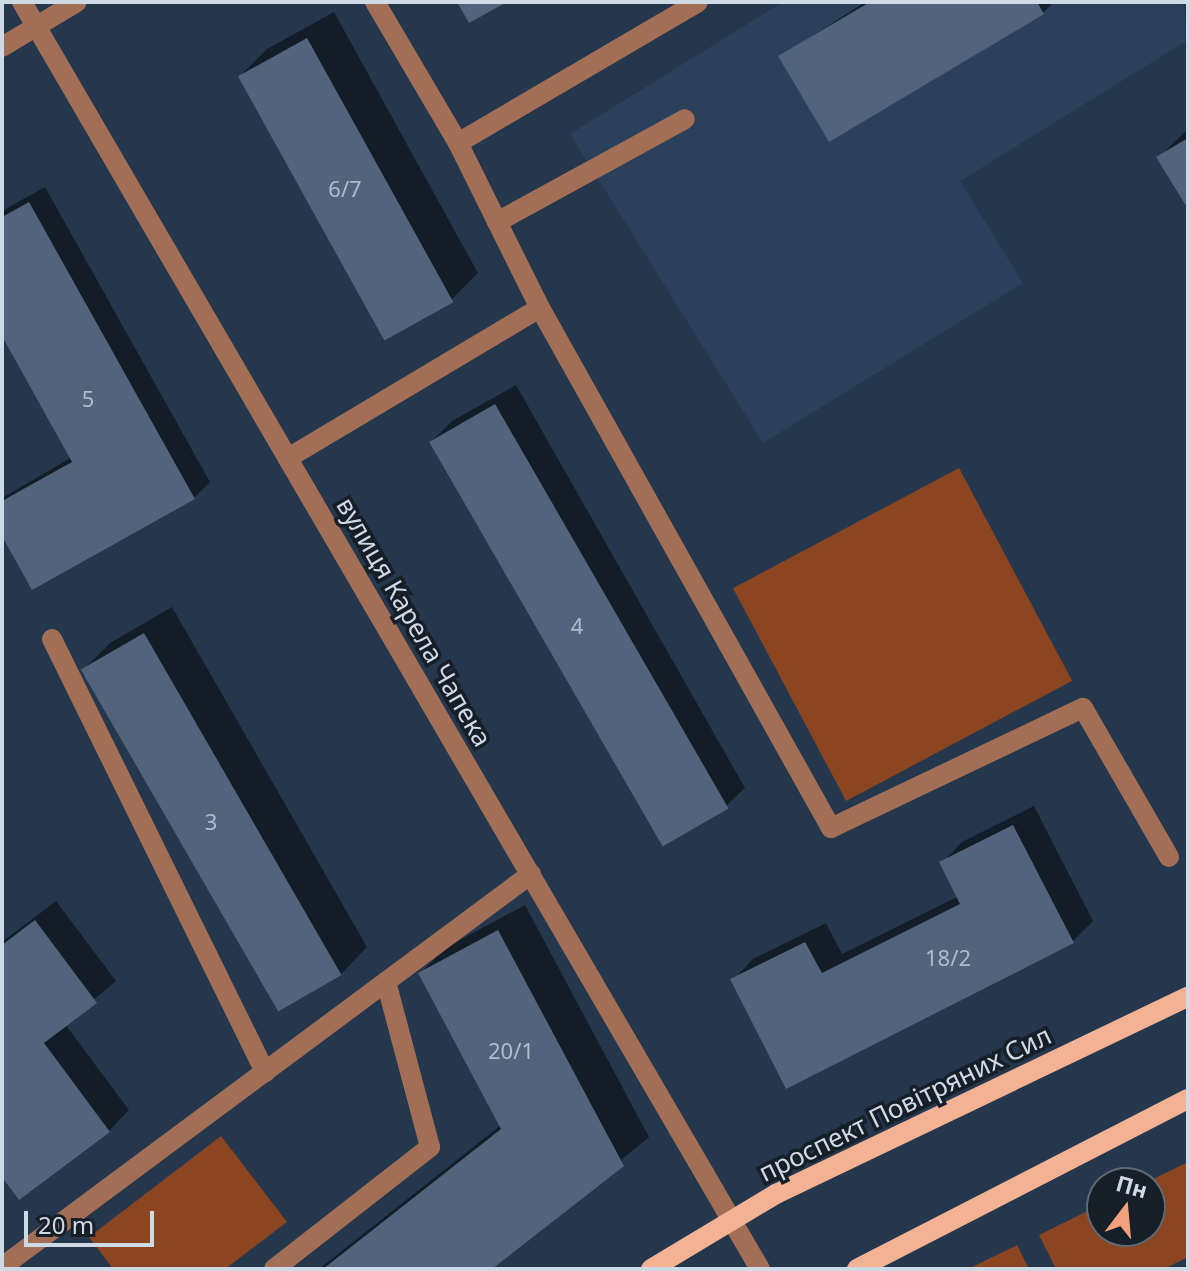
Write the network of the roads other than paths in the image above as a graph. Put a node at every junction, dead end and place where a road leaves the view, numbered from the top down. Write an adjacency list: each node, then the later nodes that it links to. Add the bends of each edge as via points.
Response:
1 (22, 2): 5 (street, вулиця Карела Чапека)
2 (77, 2): 5 (street)
3 (375, 2): 8 (street)
4 (698, 2): 8 (street)
5 (35, 24): 6 (street); 11 (street, вулиця Карела Чапека)
6 (2, 47)
7 (685, 119): 9 (street)
8 (458, 143): 9 (street)
9 (497, 222): 10 (street)
10 (540, 308): 11 (street); 13 (street, via 831,828 1083,708)
11 (288, 458): 14 (street, вулиця Карела Чапека)
12 (52, 639): 17 (street)
13 (1169, 857)
14 (531, 874): 15 (street); 19 (street, вулиця Карела Чапека)
15 (386, 982): 17 (street); 21 (street, via 430,1147)
16 (1188, 997): 19 (main road, проспект Повітряних Сил)
17 (265, 1072): 20 (street)
18 (1188, 1099): 24 (main road)
19 (733, 1219): 22 (main road, проспект Повітряних Сил); 23 (street, вулиця Карела Чапека)
20 (2, 1267)
21 (274, 1269)
22 (651, 1269)
23 (760, 1269)
24 (857, 1269)

